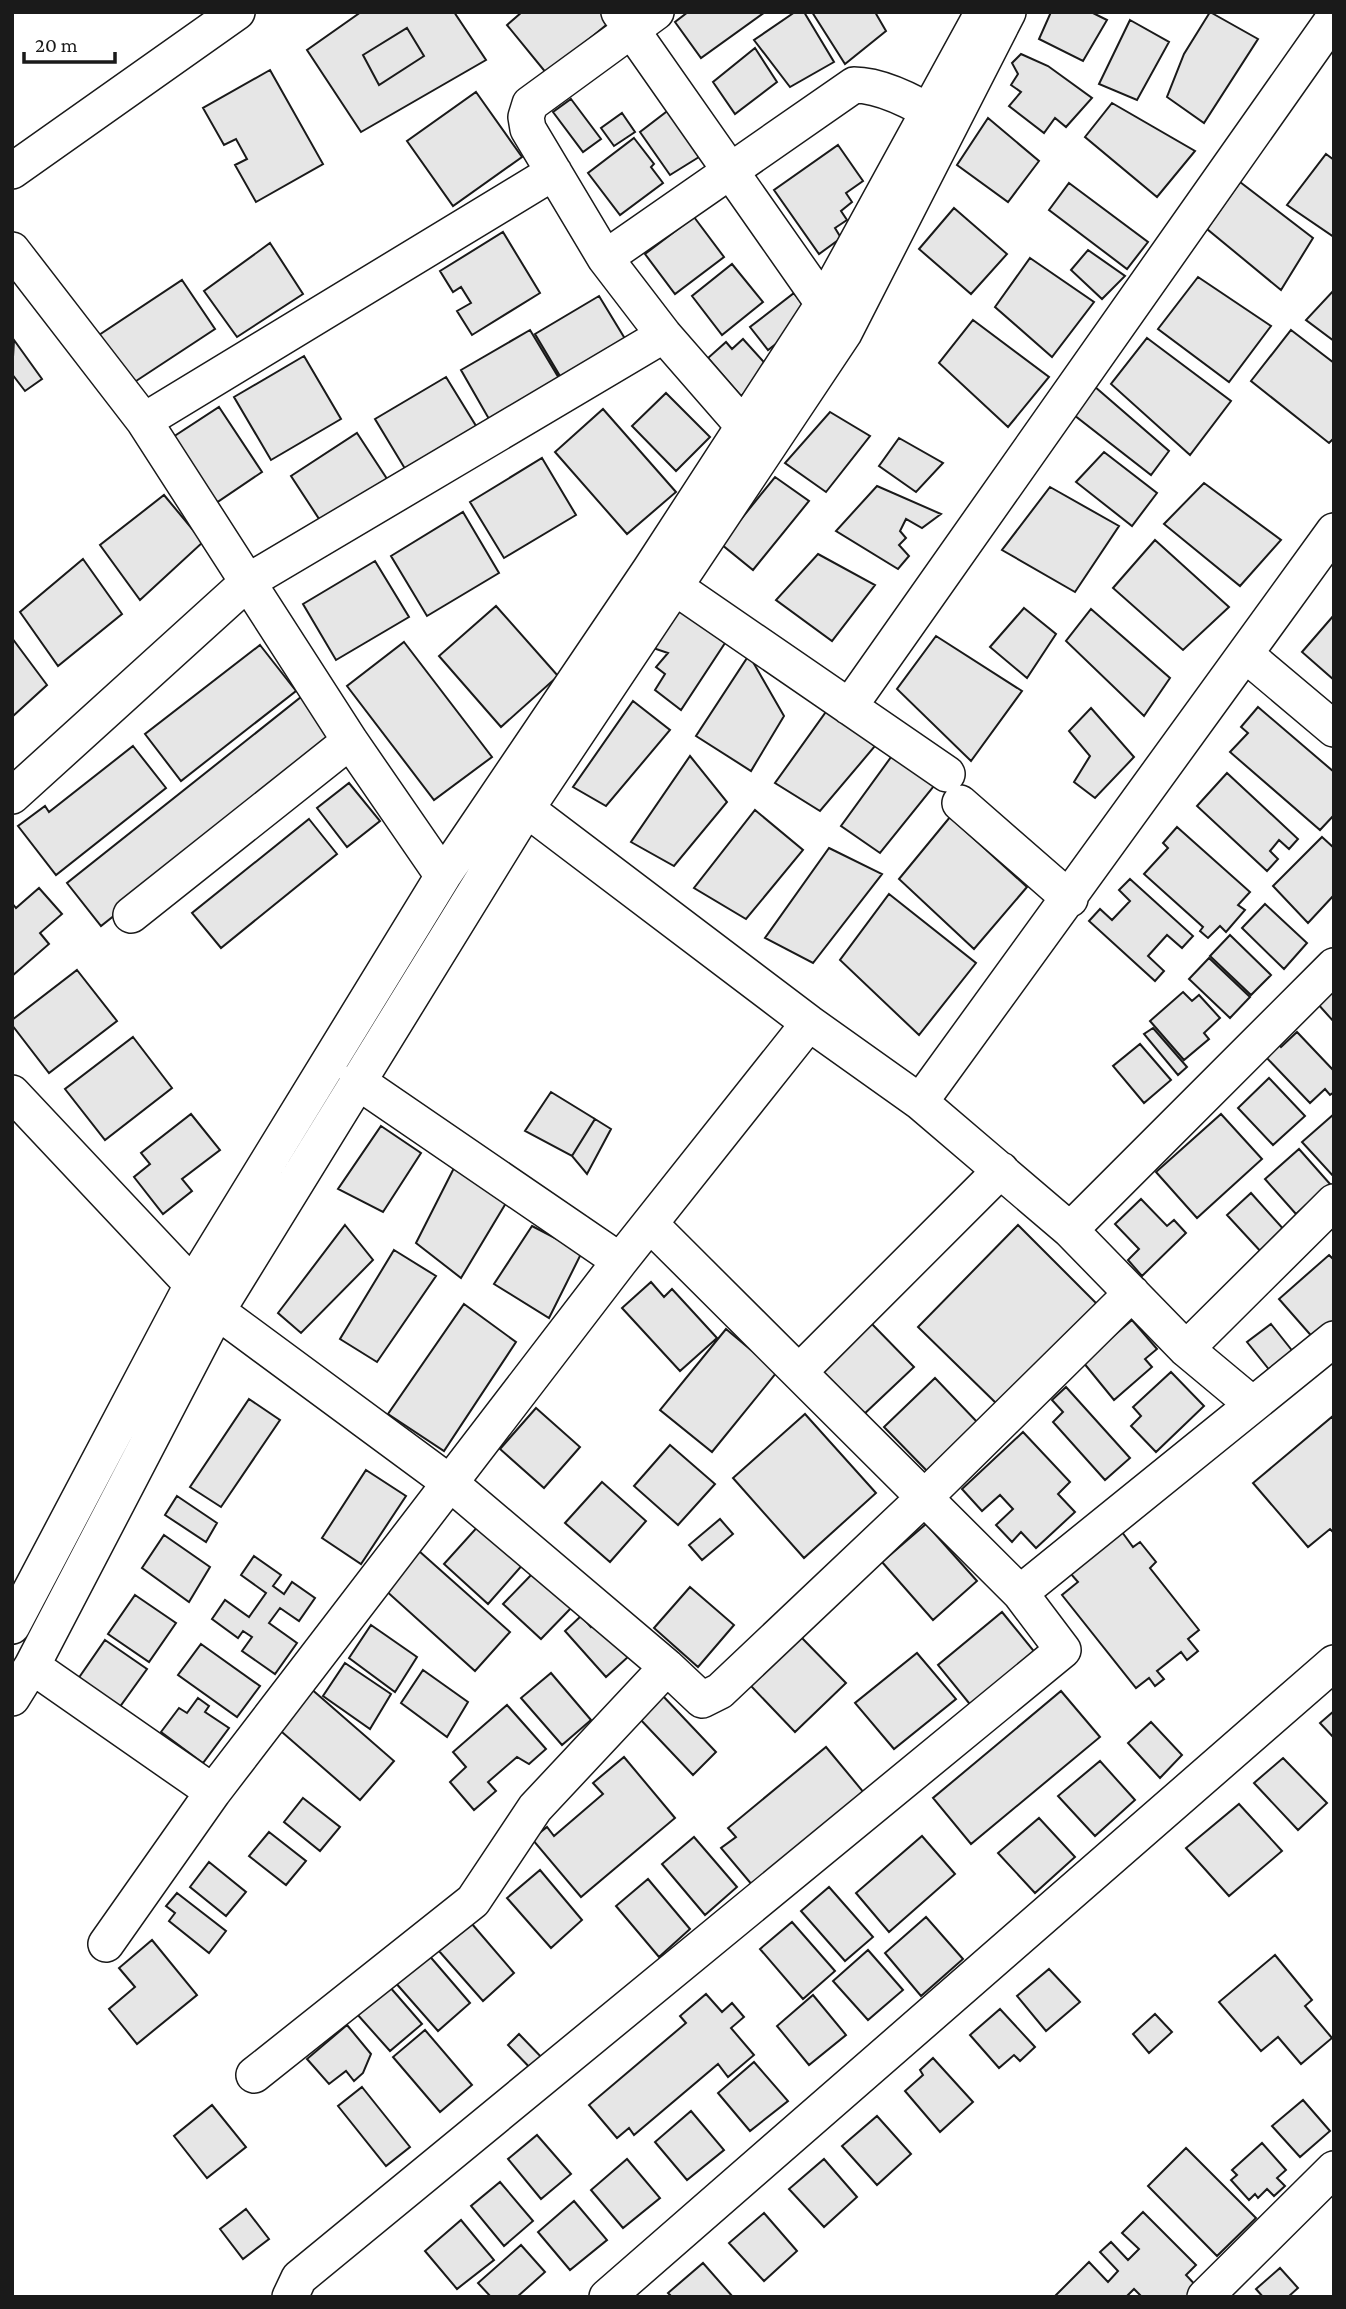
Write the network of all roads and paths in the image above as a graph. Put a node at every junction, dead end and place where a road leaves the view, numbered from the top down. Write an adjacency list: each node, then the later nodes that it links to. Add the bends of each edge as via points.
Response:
1 (237, 12): 8 (street)
2 (982, 12): 6 (street)
3 (1008, 12): 6 (street)
4 (635, 18): 7 (street); 9 (street, via 530,104 528,129)
5 (1334, 18): 21 (street)
6 (940, 117): 7 (street, via 869,86 854,85); 12 (street); 13 (street)
7 (730, 170): 11 (street); 12 (street)
8 (12, 172)
9 (554, 172): 11 (street); 15 (street)
10 (12, 250): 15 (street)
11 (606, 258): 14 (street)
12 (823, 304): 13 (street); 16 (street)
13 (844, 333): 16 (street)
14 (664, 335): 16 (street); 19 (street)
15 (144, 421): 19 (street)
16 (755, 439): 18 (street)
17 (1334, 531): 20 (street)
18 (663, 579): 21 (street); 25 (street)
19 (249, 581): 23 (street); 24 (street)
20 (1245, 654): 22 (street); 27 (street)
21 (849, 707): 27 (street, via 953,789)
22 (1334, 729)
23 (350, 741): 26 (street); 28 (street)
24 (12, 796)
25 (514, 799): 26 (street); 30 (street); 31 (street)
26 (443, 876): 39 (street)
27 (1070, 899): 33 (street)
28 (131, 915)
29 (1334, 966): 37 (street)
30 (809, 1023): 33 (street); 36 (street)
31 (357, 1081): 38 (street); 41 (street)
32 (12, 1093): 39 (street)
33 (920, 1101): 34 (street)
34 (1002, 1170): 37 (street); 44 (street)
35 (1334, 1202): 43 (street)
36 (650, 1224): 38 (street); 44 (street)
37 (1070, 1230): 40 (street)
38 (620, 1261): 46 (street)
39 (191, 1287): 41 (street); 49 (street)
40 (1132, 1293): 43 (street); 47 (street)
41 (217, 1311): 46 (street); 51 (street)
42 (1334, 1339): 45 (street)
43 (1186, 1349): 45 (street)
44 (800, 1371): 47 (street)
45 (1252, 1404): 48 (street)
46 (450, 1483): 52 (street); 54 (street)
47 (926, 1496): 48 (street); 52 (street, via 720,1691 702,1700)
48 (1020, 1593): 58 (street, via 1063,1650 299,2278)
49 (12, 1626)
50 (1334, 1663): 59 (street)
51 (32, 1666): 53 (street); 54 (street)
52 (667, 1667): 56 (street, via 536,1808 473,1901)
53 (12, 1698)
54 (213, 1792): 55 (street)
55 (106, 1944)
56 (254, 2075)
57 (1334, 2169): 60 (street)
58 (290, 2297)
59 (607, 2297)
60 (1205, 2297)

